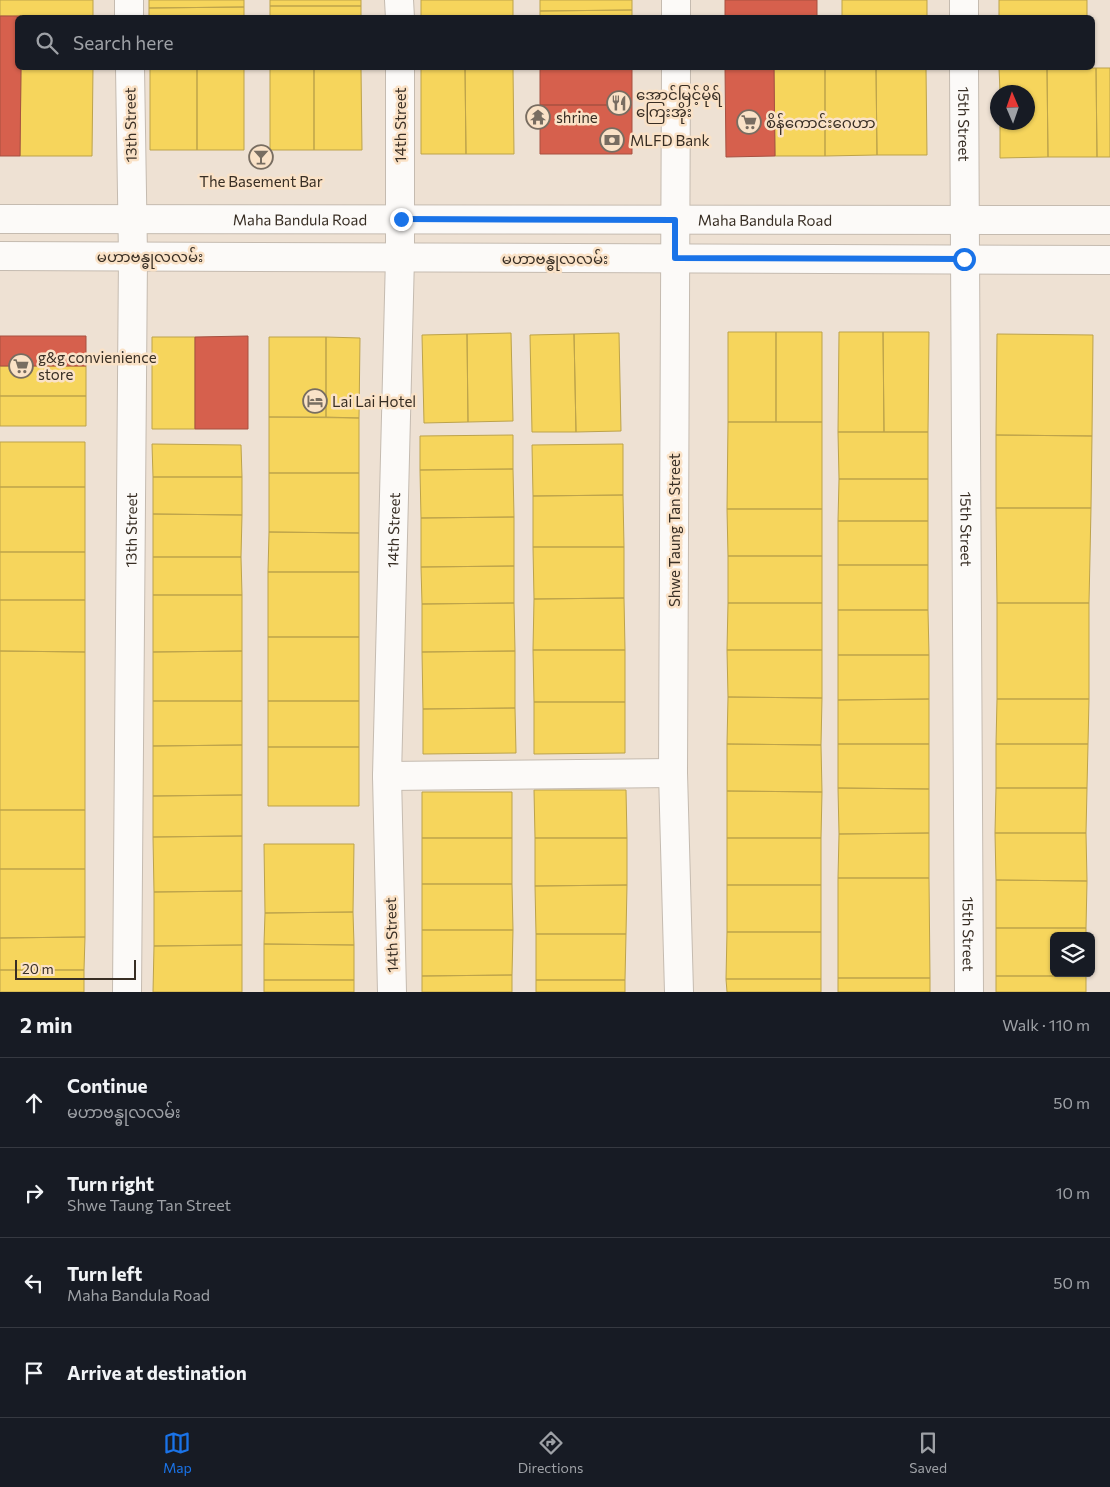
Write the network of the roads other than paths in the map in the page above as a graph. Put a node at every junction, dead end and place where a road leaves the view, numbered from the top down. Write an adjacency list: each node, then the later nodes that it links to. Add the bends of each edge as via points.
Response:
1 (129, 0): 5 (street)
2 (400, 0): 6 (street)
3 (676, 0): 7 (street)
4 (964, 0): 8 (street)
5 (130, 15)
6 (400, 15)
7 (676, 15)
8 (964, 15)
9 (130, 70): 14 (street, 13th Street)
10 (400, 70): 15 (street, 14th Street)
11 (676, 70): 16 (street, Shwe Taung Tan Street)
12 (964, 70): 17 (street, 15th Street)
13 (0, 219): 14 (street, Maha Bandula Road)
14 (131, 219): 15 (street, Maha Bandula Road); 20 (street, 13th Street)
15 (401, 219): 16 (street, Maha Bandula Road); 21 (street, 14th Street)
16 (675, 220): 17 (street, Maha Bandula Road); 22 (street, Shwe Taung Tan Street)
17 (964, 220): 18 (street, Maha Bandula Road); 23 (street, 15th Street)
18 (1110, 220)
19 (0, 256): 20 (street, မဟာဗန္ဓုလလမ်း)
20 (133, 256): 21 (street, မဟာဗန္ဓုလလမ်း); 27 (street, 13th Street)
21 (400, 257): 22 (street, မဟာဗန္ဓုလလမ်း); 26 (street, 14th Street)
22 (675, 258): 23 (street, မဟာဗန္ဓုလလမ်း); 25 (street, Shwe Taung Tan Street)
23 (964, 259): 24 (street, မဟာဗန္ဓုလလမ်း); 30 (street, 15th Street)
24 (1110, 260)
25 (672, 773): 26 (street); 29 (street, Shwe Taung Tan Street)
26 (387, 776): 28 (street, 14th Street)
27 (127, 992)
28 (392, 992)
29 (679, 992)
30 (968, 992)

